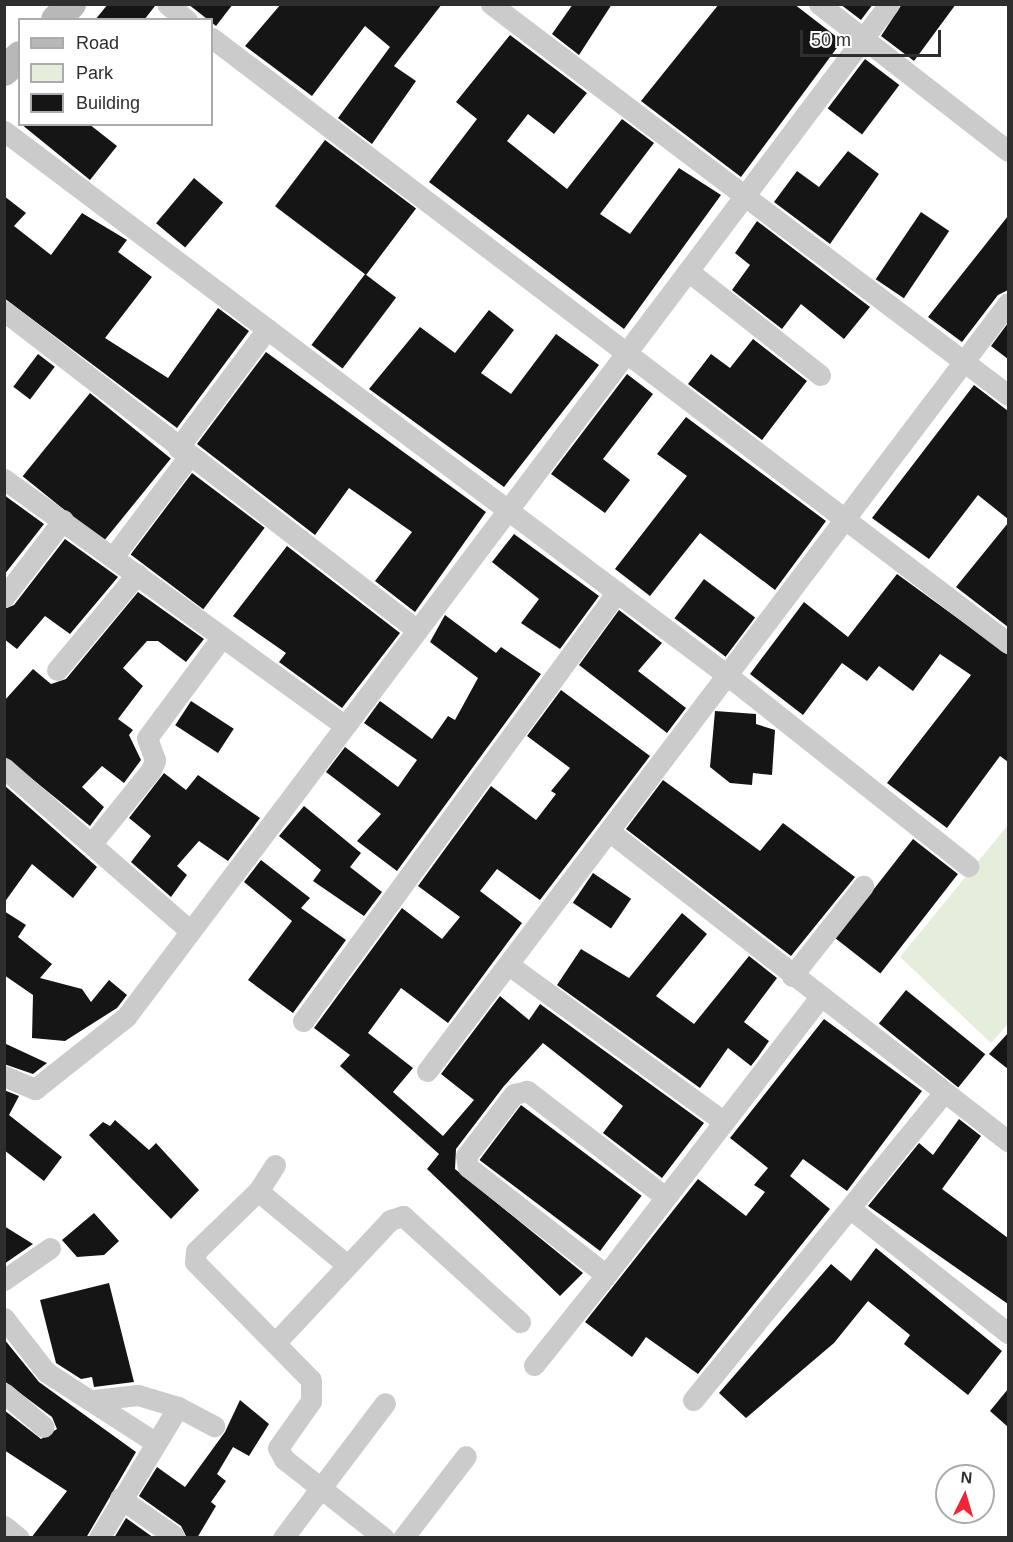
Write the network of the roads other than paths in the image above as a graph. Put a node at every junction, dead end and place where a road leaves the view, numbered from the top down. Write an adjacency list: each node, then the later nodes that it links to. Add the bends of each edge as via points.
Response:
1 (71, 4): 6 (main road)
2 (167, 4): 7 (street)
3 (491, 4): 14 (street)
4 (819, 4): 8 (street)
5 (890, 4): 8 (street)
6 (58, 18)
7 (184, 18)
8 (864, 38): 13 (street); 14 (street)
9 (213, 39): 19 (street)
10 (18, 58): 11 (main road)
11 (4, 71)
12 (4, 131): 18 (street)
13 (1008, 151)
14 (743, 198): 15 (street); 20 (street)
15 (688, 271): 19 (street); 21 (street)
16 (1008, 303): 20 (street)
17 (4, 311): 23 (street)
18 (267, 329): 23 (street); 25 (street)
19 (625, 354): 25 (street); 27 (street)
20 (965, 361): 22 (street); 27 (street)
21 (820, 375)
22 (1008, 395)
23 (184, 452): 28 (street); 32 (street)
24 (4, 479): 26 (street)
25 (507, 511): 30 (street); 32 (street)
26 (63, 520): 28 (street); 31 (street)
27 (845, 520): 34 (street); 36 (street)
28 (113, 557): 29 (street)
29 (137, 574): 33 (street); 35 (street)
30 (617, 592): 36 (street); 47 (street)
31 (4, 597)
32 (417, 630): 37 (street)
33 (222, 637): 37 (street); 40 (street, via 147,738 155,760 151,770)
34 (1008, 643)
35 (57, 670)
36 (727, 675): 39 (street); 41 (street)
37 (345, 726): 43 (street)
38 (8, 779): 40 (street)
39 (610, 832): 44 (street); 45 (street)
40 (93, 842): 43 (street)
41 (969, 866)
42 (863, 886): 45 (street)
43 (190, 932): 49 (street, via 126,1017 36,1089)
44 (509, 965): 48 (street); 51 (street)
45 (792, 976): 46 (street)
46 (820, 997): 50 (street); 51 (street)
47 (303, 1021)
48 (427, 1071)
49 (4, 1076)
50 (944, 1092): 52 (street); 56 (street)
51 (723, 1121): 55 (street)
52 (1008, 1141)
53 (275, 1165): 54 (street)
54 (258, 1191): 58 (street); 64 (street, via 196,1251 195,1262)
55 (664, 1196): 59 (street); 59 (street, via 527,1091 514,1094 469,1150 468,1167)
56 (852, 1210): 63 (street); 68 (street)
57 (50, 1248): 60 (street)
58 (346, 1264): 62 (street, via 390,1220 403,1216); 64 (street)
59 (606, 1275): 65 (street)
60 (4, 1280)
61 (4, 1318): 67 (street, via 46,1372)
62 (520, 1322)
63 (1008, 1333)
64 (276, 1342): 75 (street, via 304,1368 313,1390 278,1448)
65 (534, 1365)
66 (4, 1393): 72 (street)
67 (94, 1400): 70 (street, via 138,1395); 73 (street)
68 (693, 1400)
69 (385, 1403): 75 (street)
70 (178, 1407): 71 (street); 73 (street)
71 (214, 1426)
72 (44, 1427)
73 (156, 1443): 76 (street)
74 (466, 1456): 83 (street)
75 (321, 1488): 81 (street); 82 (street)
76 (120, 1498): 78 (street); 80 (street)
77 (4, 1526): 79 (street)
78 (174, 1536)
79 (19, 1538)
80 (99, 1538)
81 (283, 1538)
82 (384, 1538)
83 (403, 1538)

